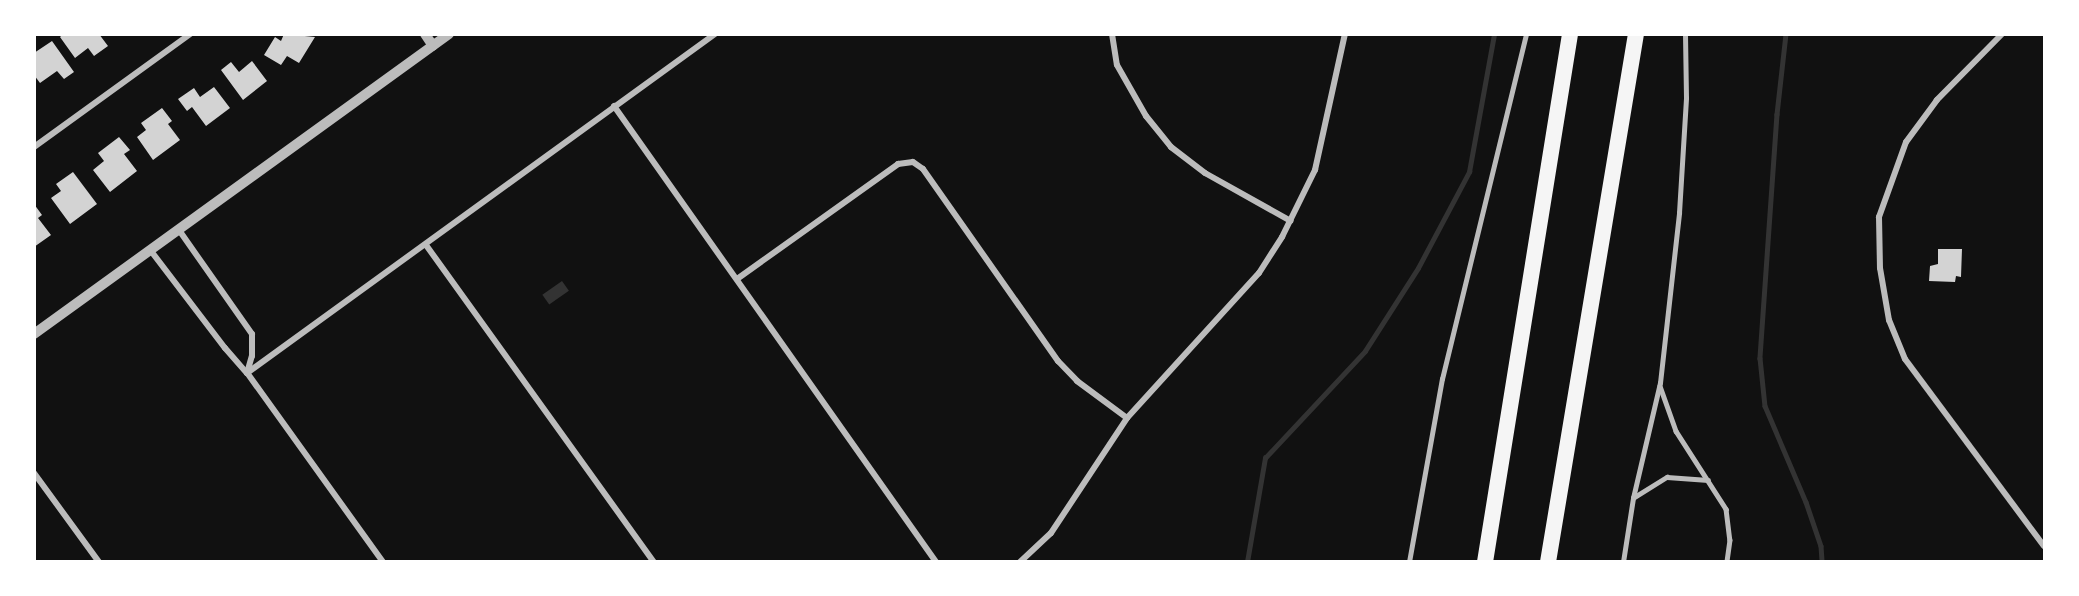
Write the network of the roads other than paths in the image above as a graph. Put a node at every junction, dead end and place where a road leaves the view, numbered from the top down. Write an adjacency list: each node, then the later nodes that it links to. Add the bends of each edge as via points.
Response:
1 (190, 34): 14 (street)
2 (425, 34): 12 (street)
3 (449, 34): 12 (street)
4 (715, 34): 13 (street)
5 (1112, 34): 15 (street, via 1117,65 1146,116 1171,147 1205,173)
6 (1346, 34): 15 (street, via 1315,170)
7 (1526, 34): 33 (lane, via 1442,379)
8 (1570, 34): 34 (highway)
9 (1636, 34): 35 (highway)
10 (1685, 34): 22 (lane, via 1686,98 1679,213)
11 (2002, 34): 27 (street, via 1937,100 1906,142 1879,217 1880,268 1888,320 1905,359)
12 (433, 46): 16 (street)
13 (614, 106): 17 (street); 19 (street)
14 (34, 147)
15 (1291, 221): 23 (street, via 1258,273)
16 (179, 230): 18 (street); 21 (street, via 252,334)
17 (426, 245): 21 (street); 30 (street)
18 (151, 250): 20 (street); 21 (street)
19 (737, 279): 23 (street, via 898,164 913,162 923,169 1058,361 1077,381); 31 (street)
20 (34, 334)
21 (248, 373): 29 (street)
22 (1660, 383): 25 (lane, via 1676,431); 26 (lane)
23 (1126, 418): 32 (street, via 1051,533)
24 (34, 472): 28 (street)
25 (1708, 480): 26 (lane, via 1667,477); 37 (lane, via 1726,509 1730,540)
26 (1633, 498): 36 (lane)
27 (2044, 546)
28 (99, 561)
29 (383, 561)
30 (654, 561)
31 (936, 561)
32 (1020, 561)
33 (1409, 561)
34 (1485, 561)
35 (1548, 561)
36 (1623, 561)
37 (1727, 561)

